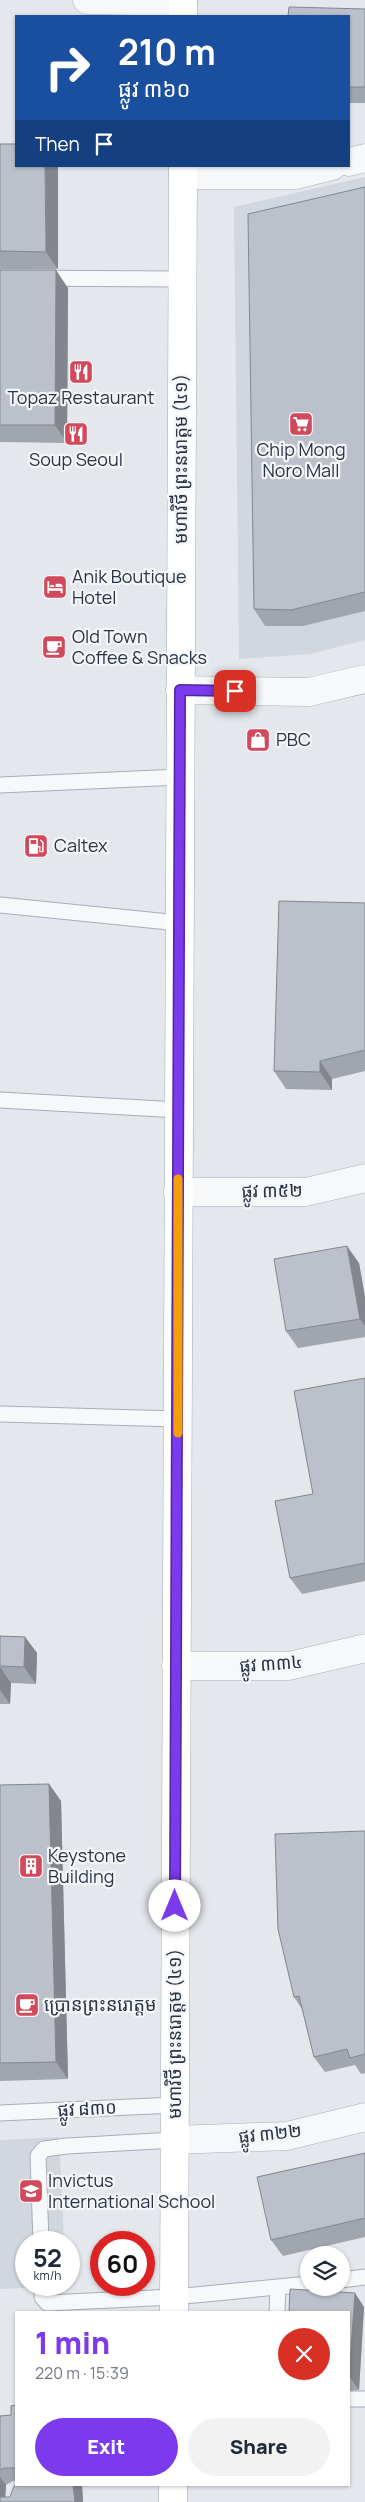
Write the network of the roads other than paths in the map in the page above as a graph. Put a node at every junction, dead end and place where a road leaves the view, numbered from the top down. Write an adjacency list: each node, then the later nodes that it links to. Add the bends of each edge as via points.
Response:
1 (87, 0): 2 (street)
2 (183, 6)
3 (365, 158): 4 (street)
4 (350, 162)
5 (328, 167): 6 (street, via 296,175)
6 (183, 171): 8 (main road, មហាវិថី ព្រះនរោត្តម (៤១))
7 (0, 278): 8 (lane)
8 (182, 279): 10 (main road, មហាវិថី ព្រះនរោត្តម (៤១))
9 (365, 679): 10 (street, via 308,692)
10 (180, 690): 11 (main road, មហាវិថី ព្រះនរោត្តម (៤១))
11 (180, 777): 12 (lane); 14 (main road, មហាវិថី ព្រះនរោត្តម (៤១))
12 (0, 785)
13 (0, 905): 14 (lane)
14 (179, 923): 16 (main road, មហាវិថី ព្រះនរោត្តម (៤១))
15 (0, 1100): 16 (lane)
16 (179, 1110): 18 (main road, មហាវិថី ព្រះនរោត្តម (៤១))
17 (365, 1178): 18 (street, ផ្លូវ ៣៥២, via 306,1192)
18 (178, 1192): 20 (main road, មហាវិថី ព្រះនរោត្តម (៤១))
19 (0, 1414): 20 (lane)
20 (178, 1419): 22 (main road, មហាវិថី ព្រះនរោត្តម (៤១))
21 (365, 1648): 22 (street, ផ្លូវ ៣៣៤, via 289,1666)
22 (176, 1666): 23 (main road, មហាវិថី ព្រះនរោត្តម (៤១))
23 (174, 2105): 24 (lane, ផ្លូវ ៨៣០); 26 (main road, មហាវិថី ព្រះនរោត្តម (៤១))
24 (0, 2113)
25 (365, 2117): 26 (street, ផ្លូវ ៣២២, via 287,2136)
26 (174, 2140): 27 (lane, via 44,2149 38,2156); 33 (main road, មហាវិថី ព្រះនរោត្តម (៤១))
27 (40, 2231)
28 (365, 2277): 29 (lane)
29 (350, 2279)
30 (300, 2285): 31 (lane)
31 (278, 2288): 33 (lane); 34 (lane)
32 (42, 2296): 33 (lane, via 47,2303)
33 (174, 2305)
34 (277, 2311)
35 (350, 2399): 36 (lane)
36 (365, 2400)
37 (173, 2486): 38 (main road)
38 (173, 2502)

